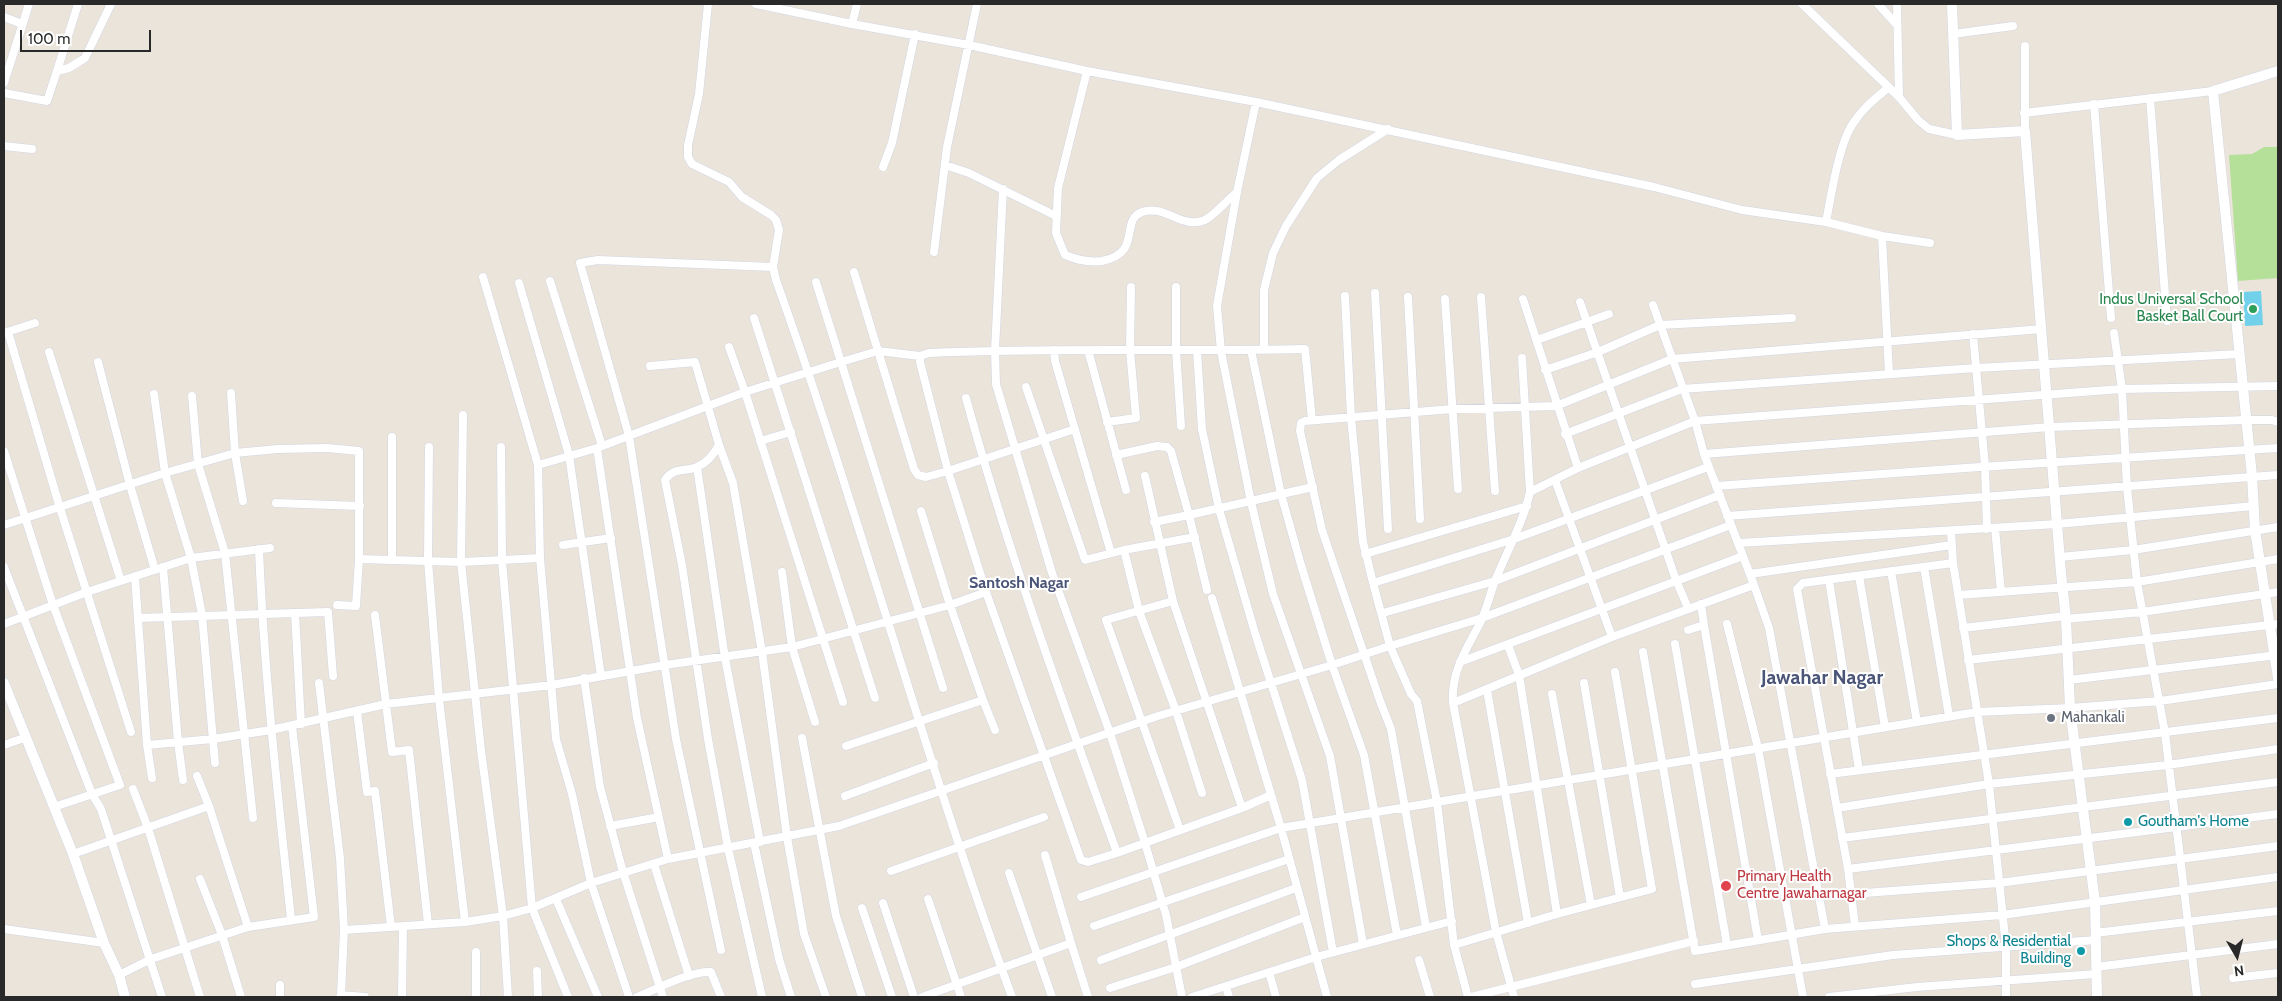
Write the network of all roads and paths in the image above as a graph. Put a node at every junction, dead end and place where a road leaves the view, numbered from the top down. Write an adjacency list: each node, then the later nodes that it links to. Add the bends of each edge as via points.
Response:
1 (29, 4): 15 (street)
2 (78, 4): 23 (street)
3 (111, 4): 23 (street, via 85,58)
4 (708, 4): 49 (street, via 699,94 688,157 692,164 729,182 742,197 776,220 779,230)
5 (756, 4): 13 (street)
6 (799, 4): 13 (street)
7 (857, 4): 16 (street)
8 (977, 4): 21 (street)
9 (1802, 4): 27 (street)
10 (1878, 4): 17 (street)
11 (1897, 4): 17 (street)
12 (1952, 4): 20 (street)
13 (797, 13): 16 (street)
14 (4, 17): 15 (street)
15 (22, 24): 26 (street)
16 (852, 24): 19 (street)
17 (1897, 25): 30 (street)
18 (2012, 26): 20 (street)
19 (915, 34): 21 (street); 41 (street, via 892,143)
20 (1953, 34): 37 (street)
21 (969, 45): 24 (street); 40 (street)
22 (2025, 46): 34 (street)
23 (57, 71): 29 (street, via 47,102)
24 (1087, 71): 32 (street); 44 (street, via 1058,188)
25 (2278, 71): 28 (street)
26 (4, 82)
27 (1889, 87): 30 (street); 45 (street, via 1866,106 1852,124 1838,163)
28 (2213, 91): 31 (street); 92 (street)
29 (4, 93)
30 (1899, 97): 37 (street, via 1930,129)
31 (2150, 98): 33 (street); 69 (street)
32 (1256, 102): 35 (street); 43 (street)
33 (2094, 104): 34 (street); 68 (street)
34 (2024, 113): 36 (street)
35 (1388, 130): 45 (street, via 1654,187 1742,210); 86 (street, via 1339,160 1317,178 1286,226 1273,253 1264,290)
36 (2025, 131): 37 (street); 73 (street)
37 (1957, 135)
38 (4, 146): 39 (street)
39 (32, 149)
40 (945, 166): 42 (street); 48 (street)
41 (883, 167)
42 (1002, 189): 44 (street); 80 (street)
43 (1237, 192): 44 (street, via 1206,220 1194,223 1152,210 1143,212 1133,219 1121,255 1094,262 1065,255 1056,233); 89 (street, via 1217,306)
44 (1056, 216)
45 (1826, 222): 46 (street)
46 (1882, 236): 47 (street); 78 (street)
47 (1930, 243)
48 (934, 252)
49 (773, 267): 103 (street); 141 (street, via 580,262)
50 (854, 272): 87 (street)
51 (483, 277): 162 (street)
52 (550, 281): 148 (street)
53 (816, 282): 98 (street)
54 (520, 283): 156 (street)
55 (1131, 287): 83 (street)
56 (1176, 287): 84 (street)
57 (1375, 293): 125 (street)
58 (1345, 296): 128 (street)
59 (1408, 297): 124 (street)
60 (1481, 297): 122 (street)
61 (1445, 298): 123 (street)
62 (1523, 299): 77 (street)
63 (1580, 302): 70 (street)
64 (1653, 305): 72 (street)
65 (1609, 314): 70 (street)
66 (754, 318): 105 (street)
67 (1792, 318): 72 (street)
68 (2111, 318)
69 (2167, 321)
70 (1586, 322): 77 (street); 91 (street)
71 (35, 323): 74 (street)
72 (1660, 325): 91 (street); 95 (street)
73 (2042, 329): 76 (street); 99 (street)
74 (6, 332): 193 (street)
75 (2114, 333): 96 (street)
76 (1973, 334): 78 (street); 101 (street)
77 (1537, 340): 102 (street)
78 (1887, 342): 95 (street); 104 (street)
79 (729, 347): 112 (street)
80 (995, 350): 81 (street); 93 (street, via 924,353); 151 (street, via 996,384)
81 (1054, 350): 82 (street); 137 (street)
82 (1088, 350): 83 (street); 132 (street)
83 (1130, 350): 84 (street); 132 (street, via 1136,418)
84 (1176, 350): 88 (street); 135 (street)
85 (1251, 350): 86 (street); 89 (street); 182 (street)
86 (1264, 350): 129 (street, via 1305,348)
87 (878, 351): 93 (street); 98 (street); 167 (street, via 918,476)
88 (1197, 351): 89 (street); 194 (street, via 1202,429)
89 (1221, 351): 188 (street)
90 (49, 352): 185 (street)
91 (1598, 352): 102 (street); 106 (street)
92 (2238, 354): 96 (street); 109 (street)
93 (920, 356): 167 (street)
94 (1522, 358): 120 (street)
95 (1672, 359): 106 (street); 110 (street)
96 (2117, 361): 99 (street); 111 (street)
97 (98, 362): 173 (street)
98 (841, 362): 103 (street); 276 (street)
99 (2045, 364): 101 (street); 115 (street)
100 (650, 366): 119 (street, via 695,362)
101 (1976, 368): 104 (street); 118 (street)
102 (1545, 370): 121 (street)
103 (808, 372): 105 (street); 287 (street)
104 (1889, 374): 110 (street)
105 (775, 383): 112 (street); 138 (street)
106 (1609, 384): 121 (street); 127 (street)
107 (2278, 386): 109 (street)
108 (1026, 387): 143 (street)
109 (2242, 388): 111 (street); 130 (street)
110 (1682, 389): 127 (street); 131 (street)
111 (2122, 389): 115 (street); 134 (street)
112 (745, 392): 119 (street); 144 (street)
113 (231, 393): 154 (street)
114 (154, 394): 168 (street)
115 (2048, 395): 118 (street); 136 (street)
116 (192, 396): 161 (street)
117 (966, 398): 159 (street)
118 (1979, 401): 131 (street); 139 (street)
119 (708, 405): 141 (street); 145 (street)
120 (1525, 406): 121 (street); 122 (street); 181 (street)
121 (1556, 406): 140 (street)
122 (1489, 407): 123 (street); 179 (street)
123 (1453, 409): 124 (street); 177 (street)
124 (1415, 412): 125 (street); 201 (street)
125 (1382, 414): 128 (street); 209 (street)
126 (463, 415): 238 (street)
127 (1619, 415): 140 (street); 149 (street)
128 (1351, 417): 129 (street); 228 (street)
129 (1312, 420): 175 (street, via 1301,424 1300,431)
130 (2245, 420): 133 (street); 134 (street); 152 (street)
131 (1695, 421): 149 (street); 155 (street)
132 (1107, 422): 157 (street)
133 (2278, 422)
134 (2124, 424): 136 (street); 158 (street)
135 (1181, 426)
136 (2050, 427): 139 (street); 160 (street)
137 (1075, 429): 143 (street); 227 (street)
138 (791, 432): 144 (street); 293 (street)
139 (1981, 432): 155 (street); 164 (street)
140 (1565, 434): 166 (street)
141 (628, 436): 148 (street); 311 (street)
142 (392, 437): 235 (street)
143 (1044, 441): 151 (street); 227 (street, via 1086,560)
144 (760, 442): 296 (street)
145 (720, 445): 165 (street); 303 (street, via 732,483)
146 (428, 447): 237 (street)
147 (501, 447): 236 (street)
148 (599, 447): 156 (street); 213 (street)
149 (1629, 447): 166 (street); 180 (street)
150 (2278, 448): 152 (street)
151 (1017, 450): 159 (street); 362 (street, via 1052,573)
152 (2248, 450): 158 (street); 171 (street)
153 (4, 451): 198 (street)
154 (235, 453): 161 (street); 187 (street); 190 (street, via 288,448 360,451)
155 (1704, 454): 163 (street)
156 (569, 455): 162 (street); 215 (street)
157 (1116, 455): 178 (street); 196 (street, via 1158,446 1168,447)
158 (2124, 456): 160 (street); 176 (street)
159 (983, 460): 167 (street); 371 (street)
160 (2052, 463): 164 (street); 183 (street)
161 (198, 464): 168 (street); 226 (street)
162 (538, 465): 232 (street)
163 (1708, 466): 174 (street); 180 (street)
164 (1985, 466): 174 (street); 186 (street)
165 (697, 467): 307 (street); 309 (street, via 676,470 665,480 682,565)
166 (1578, 468): 172 (street)
167 (948, 471): 260 (street)
168 (164, 473): 173 (street); 231 (street)
169 (2278, 475): 171 (street)
170 (1145, 476): 203 (street)
171 (2252, 476): 176 (street); 192 (street)
172 (1555, 480): 181 (street); 199 (street)
173 (130, 485): 185 (street); 243 (street)
174 (1716, 486): 184 (street)
175 (1313, 487): 182 (street); 305 (street, via 1322,530)
176 (2126, 487): 183 (street); 202 (street)
177 (1458, 489)
178 (1126, 490)
179 (1495, 490)
180 (1646, 491): 199 (street); 200 (street)
181 (1530, 492): 191 (street)
182 (1281, 494): 188 (street); 312 (street)
183 (2055, 494): 186 (street); 204 (street)
184 (1720, 495): 197 (street); 200 (street)
185 (94, 496): 193 (street); 252 (street)
186 (1986, 497): 197 (street); 208 (street)
187 (243, 501)
188 (1251, 502): 194 (street); 316 (street, via 1273,594)
189 (276, 503): 190 (street)
190 (360, 506): 233 (street)
191 (1527, 506): 214 (street); 228 (street)
192 (2254, 506): 202 (street); 210 (street)
193 (60, 508): 198 (street); 259 (street)
194 (1219, 509): 196 (street); 325 (street)
195 (921, 511): 270 (street)
196 (1190, 515): 203 (street); 212 (street)
197 (1727, 516): 206 (street)
198 (25, 518): 205 (street); 268 (street)
199 (1569, 518): 214 (street); 220 (street)
200 (1656, 518): 220 (street); 223 (street)
201 (1420, 519)
202 (2130, 519): 204 (street); 225 (street)
203 (1154, 522): 217 (street)
204 (2057, 524): 208 (street); 230 (street)
205 (4, 525)
206 (1730, 525): 216 (street); 223 (street)
207 (2278, 527): 210 (street)
208 (1991, 528): 211 (street); 261 (street)
209 (1388, 529)
210 (2255, 530): 225 (street); 239 (street)
211 (1951, 531): 216 (street); 219 (street)
212 (1195, 537): 217 (street); 258 (street)
213 (611, 538): 215 (street); 313 (street)
214 (1514, 539): 253 (street); 255 (street)
215 (582, 542): 218 (street); 319 (street)
216 (1739, 543): 229 (street)
217 (1159, 544): 224 (street); 266 (street)
218 (563, 545)
219 (1952, 545): 240 (street); 246 (street)
220 (1580, 547): 249 (street); 253 (street)
221 (270, 548): 222 (street)
222 (259, 549): 226 (street); 280 (street)
223 (1666, 549): 249 (street); 250 (street)
224 (1124, 550): 227 (street); 273 (street)
225 (2133, 550): 230 (street); 254 (street)
226 (225, 553): 231 (street); 279 (street)
227 (1111, 553)
228 (1365, 554): 255 (street)
229 (1743, 556): 246 (street); 250 (street)
230 (2060, 557): 257 (street)
231 (191, 558): 243 (street); 278 (street)
232 (540, 558): 236 (street); 327 (street)
233 (359, 559): 235 (street); 269 (street, via 356,606)
234 (2278, 559): 239 (street)
235 (392, 560): 237 (street)
236 (502, 560): 238 (street); 330 (street)
237 (428, 561): 238 (street); 335 (street)
238 (462, 562): 333 (street)
239 (2261, 563): 254 (street); 263 (street)
240 (1953, 564): 242 (street); 264 (street)
241 (4, 567): 282 (street)
242 (1924, 567): 244 (street); 347 (street)
243 (159, 568): 248 (street); 283 (street)
244 (1892, 571): 247 (street); 353 (street)
245 (782, 572): 301 (street)
246 (1750, 574): 256 (street)
247 (1859, 576): 251 (street); 356 (street)
248 (135, 577): 252 (street); 284 (street)
249 (1591, 578): 272 (street); 285 (street)
250 (1676, 580): 271 (street); 272 (street)
251 (1829, 580): 360 (street); 364 (street, via 1803,583 1797,592)
252 (121, 581): 259 (street)
253 (1495, 581): 277 (street); 285 (street)
254 (2137, 582): 257 (street); 274 (street)
255 (1373, 583): 277 (street)
256 (1754, 585): 267 (street); 369 (street, via 1769,628)
257 (2064, 587): 261 (street); 286 (street)
258 (1206, 590)
259 (87, 592): 268 (street); 359 (street)
260 (986, 592): 270 (street); 379 (street)
261 (2001, 592): 264 (street)
262 (2278, 592): 263 (street)
263 (2266, 595): 274 (street); 290 (street)
264 (1958, 596): 292 (street)
265 (1212, 598): 332 (street)
266 (1173, 601): 273 (street); 340 (street)
267 (1700, 604): 271 (street); 291 (street)
268 (53, 605): 282 (street); 401 (street, via 120,785)
269 (337, 605)
270 (950, 605): 276 (street); 337 (street)
271 (1688, 608): 295 (street)
272 (1602, 609): 295 (street); 299 (street)
273 (1139, 611): 344 (street); 352 (street, via 1106,620)
274 (2142, 612): 286 (street); 297 (street)
275 (295, 613): 280 (street); 318 (street, via 328,612); 354 (street)
276 (918, 613): 287 (street); 329 (street)
277 (1383, 613): 300 (street)
278 (202, 615): 279 (street); 283 (street); 367 (street)
279 (232, 615): 280 (street); 361 (street)
280 (261, 615): 357 (street)
281 (375, 615): 342 (street)
282 (22, 617): 288 (street); 401 (street)
283 (166, 617): 284 (street); 368 (street)
284 (138, 618): 373 (street)
285 (1482, 618): 300 (street); 310 (street)
286 (2066, 618): 292 (street); 302 (street)
287 (888, 621): 293 (street); 350 (street)
288 (4, 624)
289 (1727, 624): 375 (street)
290 (2275, 625): 297 (street); 306 (street)
291 (1704, 626): 294 (street); 377 (street)
292 (1963, 628): 308 (street)
293 (854, 630): 296 (street); 336 (street)
294 (1688, 630)
295 (1612, 637): 317 (street)
296 (822, 640): 301 (street); 339 (street)
297 (2148, 640): 302 (street); 314 (street)
298 (1675, 644): 380 (street)
299 (1508, 645): 310 (street); 317 (street)
300 (1390, 646): 305 (street); 406 (street, via 1417,701)
301 (792, 648): 303 (street); 351 (street)
302 (2067, 649): 308 (street); 322 (street)
303 (762, 652): 307 (street); 427 (street)
304 (1643, 652): 383 (street)
305 (1364, 656): 312 (street); 411 (street, via 1391,729)
306 (2277, 656): 314 (street); 321 (street)
307 (725, 658): 309 (street); 431 (street)
308 (1968, 660): 346 (street)
309 (695, 662): 311 (street); 435 (street)
310 (1460, 662): 341 (street, via 1452,685)
311 (666, 665): 313 (street); 439 (street, via 676,739)
312 (1332, 665): 316 (street); 413 (street, via 1364,756)
313 (630, 671): 319 (street); 415 (street)
314 (2154, 671): 322 (street); 338 (street)
315 (1615, 672): 385 (street)
316 (1301, 674): 325 (street); 418 (street, via 1330,756)
317 (1519, 675): 331 (street); 396 (street)
318 (333, 676)
319 (601, 676): 320 (street)
320 (584, 678): 327 (street); 421 (street, via 600,787)
321 (2278, 678)
322 (2069, 680): 343 (street)
323 (4, 683): 365 (street)
324 (319, 683): 349 (street)
325 (1272, 683): 332 (street); 420 (street, via 1302,780)
326 (1584, 683): 388 (street)
327 (552, 684): 330 (street); 453 (street, via 556,739 572,794)
328 (2278, 684): 338 (street)
329 (943, 688)
330 (514, 689): 333 (street); 466 (street)
331 (1487, 690): 341 (street); 399 (street)
332 (1241, 691): 340 (street); 402 (street)
333 (476, 693): 335 (street); 471 (street)
334 (1552, 694): 393 (street)
335 (439, 698): 342 (street); 475 (street)
336 (875, 698)
337 (984, 700): 350 (street); 358 (street)
338 (2160, 701): 343 (street); 363 (street)
339 (843, 702)
340 (1207, 702): 344 (street); 410 (street)
341 (1453, 703): 404 (street)
342 (386, 704): 345 (street); 478 (street, via 392,752 409,750)
343 (2070, 708): 346 (street); 370 (street)
344 (1176, 711): 352 (street); 400 (street)
345 (357, 712): 349 (street); 483 (street, via 367,792 375,791)
346 (1976, 712): 347 (street); 378 (street)
347 (1949, 716): 353 (street)
348 (2278, 718): 363 (street)
349 (323, 720): 354 (street); 486 (street, via 340,858)
350 (919, 720): 374 (street); 381 (street)
351 (815, 722)
352 (1140, 722): 362 (street); 426 (street)
353 (1917, 722): 356 (street)
354 (301, 724): 355 (street)
355 (292, 726): 357 (street); 473 (street, via 314,917)
356 (1885, 727): 360 (street)
357 (271, 730): 361 (street); 473 (street)
358 (995, 730)
359 (131, 732)
360 (1854, 732): 364 (street); 386 (street)
361 (244, 733): 367 (street); 417 (street)
362 (1110, 733): 371 (street); 432 (street)
363 (2165, 733): 370 (street); 384 (street)
364 (1824, 737): 369 (street); 387 (street)
365 (24, 738): 372 (street); 409 (street)
366 (802, 738): 425 (street)
367 (213, 739): 368 (street); 382 (street)
368 (178, 742): 373 (street); 392 (street)
369 (1791, 743): 375 (street); 487 (street)
370 (2075, 743): 378 (street); 389 (street)
371 (1078, 744): 379 (street); 437 (street)
372 (4, 745)
373 (147, 745): 391 (street)
374 (846, 746)
375 (1758, 748): 377 (street); 492 (street)
376 (2278, 749): 384 (street)
377 (1726, 754): 380 (street); 494 (street)
378 (1985, 754): 386 (street); 395 (street)
379 (1045, 755): 398 (street); 437 (street, via 1081,860 1088,862)
380 (1694, 759): 383 (street); 500 (street)
381 (934, 763): 398 (street); 403 (street)
382 (215, 764)
383 (1662, 764): 385 (street); 495 (street)
384 (2168, 765): 389 (street); 405 (street)
385 (1632, 770): 388 (street); 459 (street, via 1652,889)
386 (1859, 770): 387 (street)
387 (1830, 774): 412 (street)
388 (1601, 775): 393 (street); 459 (street)
389 (2079, 775): 395 (street); 408 (street)
390 (197, 776): 407 (street)
391 (152, 778)
392 (183, 780)
393 (1568, 780): 396 (street); 465 (street)
394 (2278, 782): 405 (street)
395 (1989, 784): 412 (street); 419 (street)
396 (1536, 786): 399 (street); 469 (street)
397 (133, 789): 423 (street)
398 (943, 791): 425 (street); 434 (street)
399 (1505, 791): 404 (street); 476 (street)
400 (1202, 793)
401 (92, 794): 409 (street); 430 (street, via 101,809)
402 (1271, 795): 410 (street); 424 (street)
403 (845, 796)
404 (1472, 796): 406 (street); 488 (street)
405 (2171, 796): 408 (street); 422 (street)
406 (1437, 802): 411 (street); 474 (street)
407 (209, 806): 423 (street); 482 (street)
408 (2083, 806): 419 (street); 429 (street)
409 (54, 807): 438 (street)
410 (1242, 808): 426 (street)
411 (1407, 808): 413 (street); 484 (street)
412 (1837, 808): 428 (street)
413 (1374, 813): 418 (street); 491 (street)
414 (2278, 814): 422 (street)
415 (659, 817): 421 (street); 441 (street)
416 (1044, 817): 434 (street)
417 (253, 818)
418 (1342, 818): 420 (street); 498 (street)
419 (1992, 819): 428 (street); 436 (street)
420 (1310, 824): 424 (street); 506 (street)
421 (610, 826): 448 (street)
422 (2175, 827): 429 (street); 443 (street)
423 (148, 828): 430 (street); 502 (street)
424 (1281, 828): 442 (street); 450 (street)
425 (820, 830): 427 (street); 551 (street, via 836,916)
426 (1180, 830): 432 (street)
427 (787, 837): 431 (street); 550 (street, via 804,934)
428 (1842, 838): 445 (street)
429 (2088, 838): 436 (street); 447 (street)
430 (111, 841): 438 (street); 510 (street)
431 (757, 842): 435 (street); 549 (street, via 779,959)
432 (1145, 843): 437 (street); 450 (street)
433 (2278, 846): 443 (street)
434 (960, 847): 446 (street); 513 (street)
435 (728, 848): 439 (street); 548 (street)
436 (1996, 851): 445 (street); 454 (street)
437 (1117, 853)
438 (73, 854): 496 (street)
439 (700, 854): 441 (street); 504 (street)
440 (1045, 855): 497 (street)
441 (668, 859): 444 (street)
442 (1289, 859): 455 (street); 464 (street)
443 (2180, 859): 447 (street); 456 (street)
444 (654, 864): 448 (street); 521 (street)
445 (1848, 869): 457 (street)
446 (890, 871)
447 (2092, 871): 454 (street); 462 (street)
448 (623, 872): 453 (street); 528 (street)
449 (1009, 873): 507 (street)
450 (1154, 873): 458 (street); 464 (street)
451 (2278, 877): 456 (street)
452 (200, 879): 489 (street)
453 (591, 883): 460 (street); 544 (street)
454 (1999, 883): 457 (street); 470 (street)
455 (1296, 888): 472 (street); 490 (street)
456 (2185, 890): 462 (street); 477 (street)
457 (1851, 894): 481 (street)
458 (1081, 897)
459 (1620, 897): 465 (street)
460 (556, 899): 466 (street); 543 (street)
461 (928, 899): 524 (street)
462 (2095, 902): 470 (street); 493 (street)
463 (883, 903): 553 (street)
464 (1162, 904): 480 (street); 490 (street)
465 (1591, 905): 469 (street)
466 (532, 908): 471 (street); 542 (street)
467 (862, 908): 552 (street)
468 (2278, 911): 477 (street)
469 (1556, 914): 476 (street)
470 (2002, 915): 481 (street); 503 (street)
471 (503, 916): 475 (street); 540 (street)
472 (1305, 918): 509 (street); 515 (street)
473 (292, 919): 482 (street)
474 (1452, 920): 484 (street); 501 (street)
475 (465, 922): 478 (street)
476 (1528, 923): 488 (street)
477 (2189, 923): 493 (street); 508 (street)
478 (428, 924): 479 (street)
479 (403, 926): 483 (street); 538 (street)
480 (1094, 926)
481 (1855, 926): 487 (street)
482 (248, 927): 489 (street)
483 (391, 927): 486 (street)
484 (1426, 927): 491 (street)
485 (4, 929): 496 (street)
486 (344, 930): 531 (street)
487 (1826, 930): 492 (street)
488 (1496, 932): 501 (street); 529 (street)
489 (222, 935): 502 (street); 535 (street)
490 (1170, 935): 511 (street); 515 (street)
491 (1397, 935): 498 (street)
492 (1793, 935): 494 (street); 516 (street)
493 (2095, 937): 503 (street); 514 (street)
494 (1758, 940): 500 (street)
495 (1694, 941): 500 (street, via 1695,951); 529 (street)
496 (104, 943): 520 (street)
497 (1070, 943): 507 (street); 558 (street)
498 (1363, 944): 506 (street)
499 (2278, 944): 508 (street)
500 (1726, 945)
501 (1454, 946): 565 (street)
502 (184, 947): 510 (street); 534 (street)
503 (2006, 947): 516 (street, via 1893,955); 523 (street)
504 (721, 950)
505 (476, 952): 539 (street)
506 (1333, 952): 509 (street)
507 (1037, 955): 513 (street); 557 (street)
508 (2193, 955): 514 (street); 571 (street)
509 (1316, 957): 518 (street); 563 (street)
510 (151, 959): 520 (street); 533 (street)
511 (1100, 960)
512 (1419, 960): 564 (street)
513 (1001, 967): 524 (street); 556 (street)
514 (2096, 967): 523 (street, via 2096,974); 570 (street)
515 (1176, 968): 530 (street); 559 (street)
516 (1798, 969): 525 (street); 567 (street)
517 (537, 971): 541 (street)
518 (1269, 972): 527 (street); 562 (street)
519 (2278, 973): 522 (street)
520 (119, 975): 532 (street)
521 (689, 976): 528 (street); 547 (street, via 711,972)
522 (2233, 978)
523 (2006, 979): 568 (street); 569 (street)
524 (957, 984): 554 (street); 555 (street)
525 (1695, 984)
526 (280, 985): 536 (street)
527 (1226, 986): 560 (street); 561 (street)
528 (660, 987): 545 (street); 546 (street)
529 (1511, 987): 565 (street); 566 (street)
530 (1110, 988)
531 (341, 996): 537 (street)
532 (125, 997)
533 (162, 997)
534 (200, 997)
535 (241, 997)
536 (280, 997)
537 (365, 997)
538 (402, 997)
539 (476, 997)
540 (508, 997)
541 (538, 997)
542 (568, 997)
543 (598, 997)
544 (630, 997)
545 (637, 997)
546 (663, 997)
547 (721, 997)
548 (762, 997)
549 (791, 997)
550 (826, 997)
551 (862, 997)
552 (892, 997)
553 (914, 997)
554 (922, 997)
555 (961, 997)
556 (1012, 997)
557 (1052, 997)
558 (1088, 997)
559 (1182, 997)
560 (1192, 997)
561 (1229, 997)
562 (1276, 997)
563 (1327, 997)
564 (1430, 997)
565 (1470, 997)
566 (1514, 997)
567 (1803, 997)
568 (1829, 997)
569 (2006, 997)
570 (2097, 997)
571 (2197, 997)

